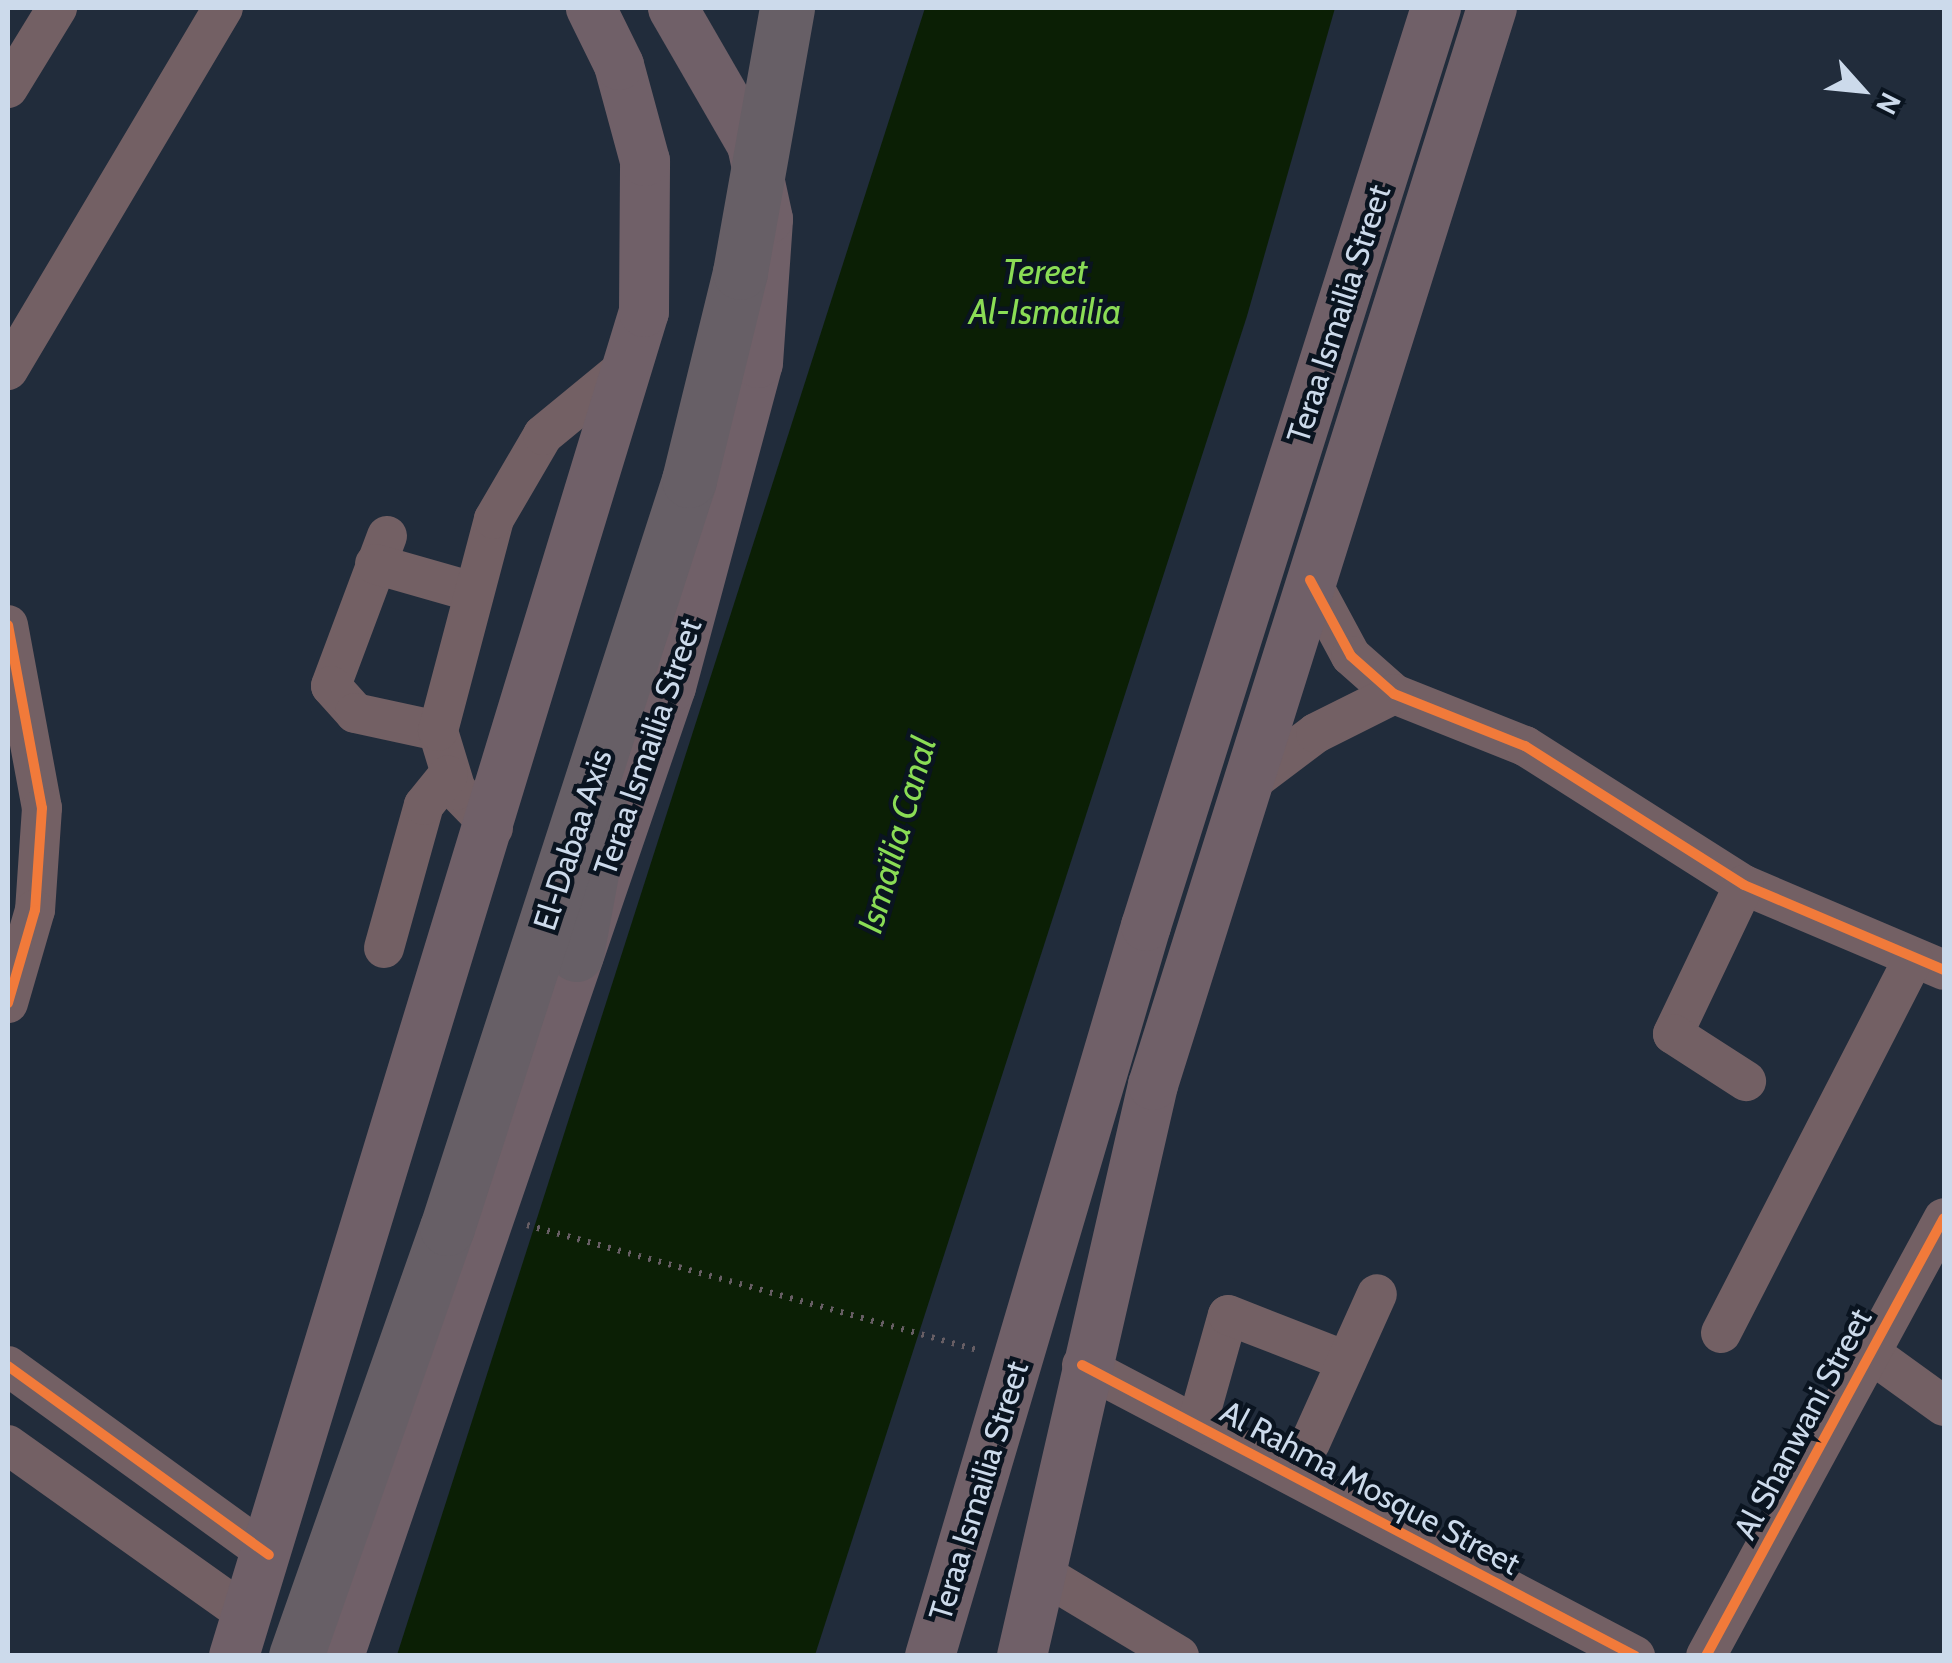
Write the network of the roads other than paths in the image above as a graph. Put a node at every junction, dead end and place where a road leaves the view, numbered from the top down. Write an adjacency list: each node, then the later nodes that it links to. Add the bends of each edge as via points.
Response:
1 (56, 8): 9 (street)
2 (223, 8): 11 (street)
3 (591, 8): 10 (main road, via 619,65 646,162 650,262)
4 (673, 8): 22 (main road, Teraa Ismailia Street, via 752,145 768,219 766,293 714,547)
5 (787, 8): 41 (highway, El-Dabaa Axis, bridge, via 740,272 689,480 448,1228)
6 (824, 8): 22 (highway, via 744,382 624,743)
7 (1436, 8): 43 (main road, Teraa Ismailia Street, via 1152,908)
8 (1492, 8): 12 (main road, Teraa Ismailia Street)
9 (8, 88)
10 (633, 361): 13 (street, via 577,400 524,462 494,519); 19 (main road)
11 (8, 370)
12 (1310, 580): 15 (street, via 1342,644); 18 (main road, Teraa Ismailia Street)
13 (473, 592): 16 (street); 16 (street, via 381,550 331,686 355,713)
14 (8, 625): 23 (street, via 42,808)
15 (1394, 694): 18 (street, via 1316,733); 20 (street, via 1524,746)
16 (438, 730): 17 (street)
17 (448, 775): 19 (street); 21 (street, via 424,804)
18 (1247, 785): 32 (main road, Teraa Ismailia Street, via 1153,1085)
19 (494, 828): 38 (main road)
20 (1744, 885): 24 (street); 26 (street, via 1674,1034)
21 (384, 948)
22 (576, 954): 42 (main road, Teraa Ismailia Street)
23 (16, 959): 25 (street)
24 (1929, 964): 29 (street)
25 (8, 1003)
26 (1746, 1080)
27 (1944, 1218): 30 (street, Al Shanwani Street)
28 (1377, 1294): 31 (street)
29 (1721, 1333)
30 (1869, 1352): 34 (street); 47 (street, Al Shanwani Street)
31 (1346, 1361): 35 (street, via 1228,1315); 36 (street)
32 (1082, 1365): 35 (street, Al Rahma Mosque Street); 39 (main road, Teraa Ismailia Street)
33 (8, 1366): 38 (street)
34 (1944, 1406)
35 (1197, 1425): 46 (street, Al Rahma Mosque Street)
36 (1310, 1442)
37 (8, 1445): 40 (street)
38 (269, 1555): 40 (main road)
39 (1041, 1573): 44 (main road, Teraa Ismailia Street); 45 (street)
40 (240, 1635)
41 (296, 1656)
42 (339, 1656)
43 (930, 1656)
44 (1022, 1656)
45 (1179, 1656)
46 (1635, 1656)
47 (1706, 1656)

